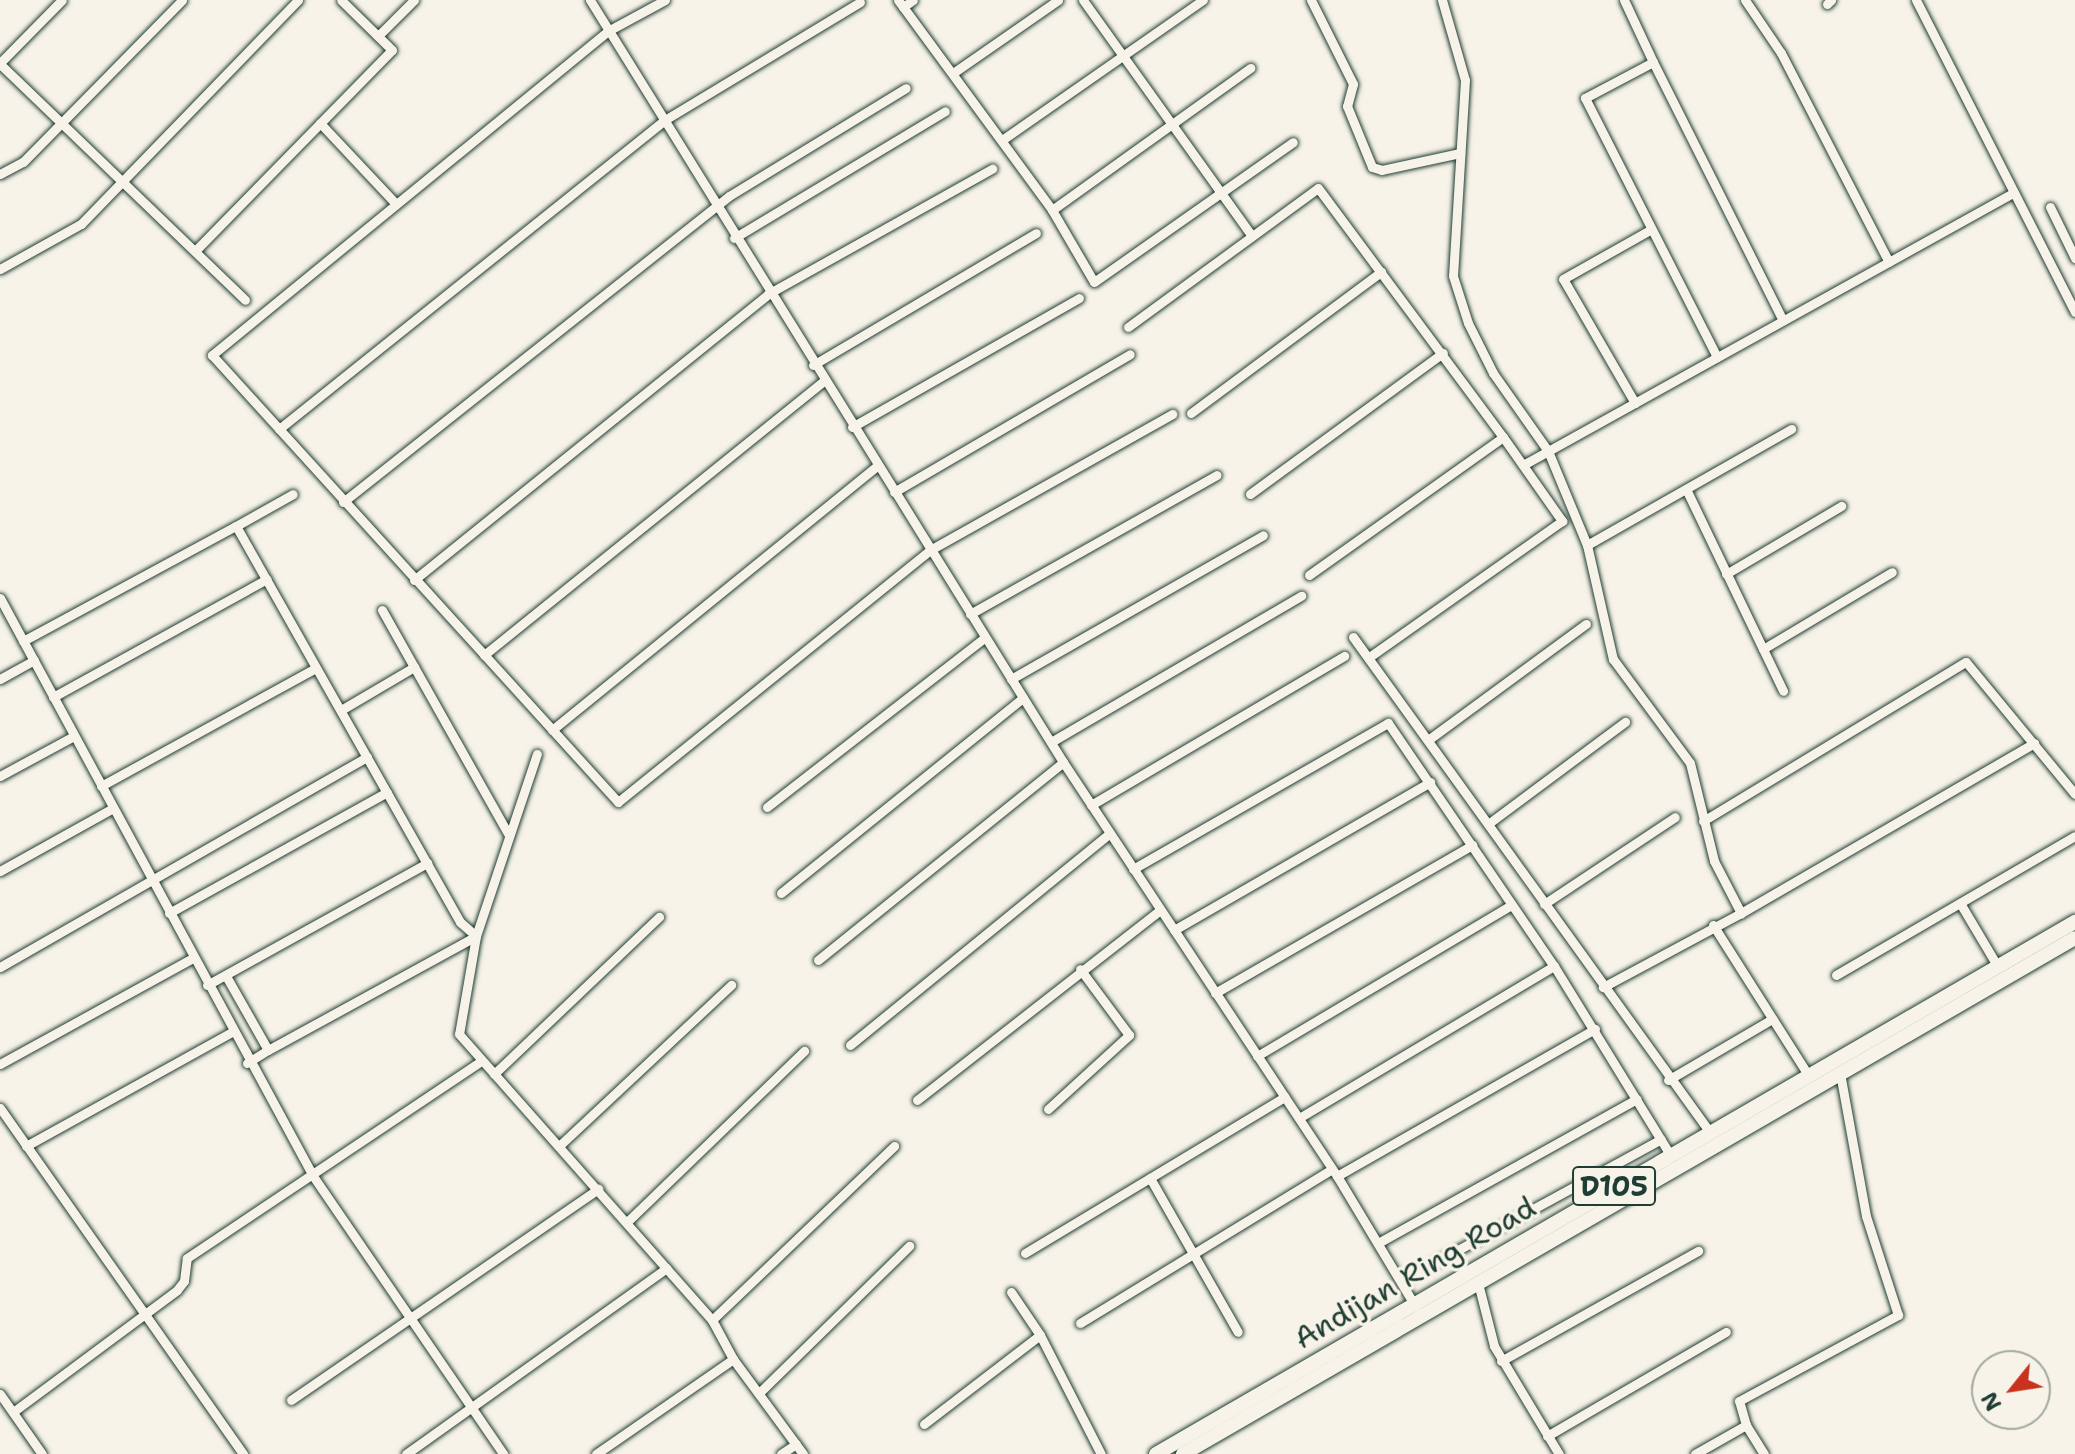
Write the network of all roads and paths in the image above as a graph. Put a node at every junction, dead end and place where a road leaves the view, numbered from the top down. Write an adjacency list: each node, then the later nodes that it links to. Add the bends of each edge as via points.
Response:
1 (62, 0): 23 (street)
2 (182, 0): 29 (street)
3 (298, 0): 37 (street)
4 (341, 0): 20 (street)
5 (414, 0): 20 (street)
6 (590, 0): 19 (street)
7 (665, 0): 19 (street)
8 (913, 0): 18 (street)
9 (1058, 0): 25 (street)
10 (1083, 0): 21 (street)
11 (1203, 0): 21 (street)
12 (1311, 0): 34 (street, via 1353,84 1347,106 1372,167 1382,170)
13 (1442, 0): 34 (street, via 1465,80)
14 (1624, 0): 22 (street)
15 (1745, 0): 50 (street, via 1781,53)
16 (1916, 0): 39 (street)
17 (860, 2): 28 (street)
18 (900, 4): 25 (street)
19 (608, 31): 28 (street); 40 (street)
20 (378, 36): 30 (street, via 392,50)
21 (1122, 55): 31 (street); 32 (street)
22 (1653, 62): 44 (street, via 1585,98); 57 (street)
23 (0, 64): 29 (street)
24 (1250, 68): 31 (street)
25 (953, 73): 32 (street)
26 (906, 88): 41 (street)
27 (945, 111): 47 (street)
28 (663, 121): 41 (street); 68 (street)
29 (60, 123): 36 (street, via 23,162); 37 (street)
30 (320, 123): 40 (street); 48 (street)
31 (1171, 126): 38 (street); 43 (street)
32 (1002, 140): 43 (street)
33 (1293, 142): 38 (street)
34 (1460, 153): 71 (street, via 1453,276 1493,373)
35 (992, 169): 53 (street)
36 (0, 174)
37 (122, 182): 48 (street); 51 (street, via 81,224)
38 (1220, 194): 43 (street, via 1094,282); 46 (street)
39 (2011, 194): 50 (street); 56 (street)
40 (396, 204): 68 (street, via 212,355)
41 (715, 207): 47 (street); 79 (street)
42 (2050, 207): 49 (street)
43 (1052, 210)
44 (1650, 230): 61 (street); 64 (street, via 1563,279)
45 (1036, 233): 62 (street)
46 (1252, 236): 52 (street, via 1318,188); 58 (street)
47 (734, 238): 53 (street)
48 (195, 251): 55 (street)
49 (2075, 258)
50 (1889, 262): 57 (street)
51 (0, 269)
52 (1381, 272): 59 (street); 65 (street)
53 (768, 294): 62 (street); 89 (street)
54 (1079, 298): 67 (street)
55 (245, 300)
56 (2075, 312)
57 (1783, 320): 61 (street)
58 (1128, 327)
59 (1443, 353): 70 (street); 78 (street)
60 (1130, 354): 76 (street)
61 (1717, 357): 64 (street)
62 (813, 365): 63 (street)
63 (823, 381): 67 (street); 99 (street)
64 (1635, 403): 71 (street)
65 (1191, 413)
66 (1172, 414): 84 (street)
67 (852, 427): 73 (street)
68 (279, 429): 79 (street)
69 (1791, 429): 75 (street)
70 (1503, 437): 72 (street); 87 (street)
71 (1548, 451): 72 (street); 83 (street)
72 (1523, 465): 101 (street, via 1562,521)
73 (877, 466): 76 (street); 112 (street)
74 (1217, 475): 93 (street)
75 (1686, 489): 83 (street); 86 (street)
76 (894, 492): 84 (street)
77 (293, 494): 81 (street)
78 (1250, 494)
79 (343, 502): 89 (street)
80 (1841, 506): 86 (street)
81 (236, 526): 88 (street); 97 (street)
82 (1263, 535): 106 (street)
83 (1587, 545): 129 (street, via 1613,659 1690,763)
84 (930, 550): 93 (street); 112 (street, via 618,802)
85 (1892, 572): 98 (street)
86 (1726, 574): 98 (street)
87 (1309, 575)
88 (267, 579): 104 (street); 108 (street)
89 (414, 580): 99 (street)
90 (1301, 596): 115 (street)
91 (0, 598): 97 (street)
92 (382, 610): 103 (street)
93 (970, 614): 95 (street)
94 (1586, 624): 114 (street)
95 (985, 637): 106 (street); 126 (street)
96 (1353, 637): 101 (street)
97 (23, 641): 102 (street)
98 (1763, 649): 107 (street)
99 (484, 655): 112 (street)
100 (1344, 656): 125 (street)
101 (1368, 658): 114 (street)
102 (34, 660): 105 (street); 108 (street)
103 (414, 667): 110 (street); 131 (street)
104 (316, 668): 110 (street); 122 (street)
105 (0, 679)
106 (1011, 679): 109 (street)
107 (1783, 691)
108 (53, 697): 113 (street)
109 (1023, 698): 115 (street); 139 (street)
110 (341, 710): 118 (street)
111 (1625, 722): 130 (street)
112 (552, 730)
113 (74, 736): 120 (street); 122 (street)
114 (1428, 740): 130 (street)
115 (1051, 742): 119 (street)
116 (2034, 743): 124 (street); 129 (street, via 1966,662); 145 (street)
117 (537, 754): 131 (street)
118 (367, 757): 123 (street); 138 (street)
119 (1063, 762): 125 (street); 153 (street)
120 (0, 776)
121 (1430, 782): 134 (street); 136 (street, via 1393,725 1377,725); 149 (street)
122 (101, 786): 127 (street)
123 (387, 792): 135 (street); 144 (street)
124 (2075, 794)
125 (1091, 805): 132 (street)
126 (767, 807)
127 (113, 808): 137 (street); 138 (street)
128 (1675, 817): 141 (street)
129 (1703, 821): 145 (street, via 1714,861)
130 (1488, 824): 141 (street)
131 (508, 834): 150 (street)
132 (1109, 834): 136 (street); 167 (street)
133 (2075, 836): 140 (street)
134 (1472, 845): 142 (street); 163 (street)
135 (427, 863): 150 (street, via 460,922); 159 (street)
136 (1133, 869): 143 (street)
137 (0, 871)
138 (152, 881): 144 (street); 155 (street)
139 (781, 893)
140 (1960, 903): 156 (street); 158 (street)
141 (1544, 904): 162 (street)
142 (1511, 905): 154 (street); 170 (street)
143 (1160, 910): 149 (street); 157 (street)
144 (169, 913): 152 (street)
145 (1741, 913): 148 (street)
146 (659, 917): 175 (street)
147 (2075, 922): 156 (highway, Andijan Ring Road / D105)
148 (1713, 925): 162 (street); 164 (street)
149 (1174, 930): 163 (street)
150 (476, 936): 168 (street); 171 (street, via 458,1021 459,1034)
151 (2075, 938): 174 (highway, Andijan Ring Road / D105)
152 (193, 958): 160 (street); 173 (street)
153 (818, 960)
154 (1554, 966): 165 (street); 183 (street)
155 (0, 967)
156 (1998, 967): 176 (highway, Andijan Ring Road / D105)
157 (1080, 969): 180 (street); 182 (street, via 1129,1035)
158 (1836, 975)
159 (226, 976): 160 (street); 168 (street)
160 (207, 985): 166 (street)
161 (731, 985): 187 (street)
162 (1603, 987): 177 (street)
163 (1215, 993): 170 (street)
164 (1772, 1019): 176 (street); 177 (street)
165 (1595, 1029): 179 (street); 190 (street)
166 (232, 1032): 172 (street); 186 (street)
167 (850, 1045)
168 (268, 1050): 172 (street)
169 (804, 1051): 194 (street)
170 (1257, 1056): 178 (street)
171 (481, 1061): 175 (street); 191 (street)
172 (247, 1063): 191 (street)
173 (0, 1064)
174 (1840, 1073): 202 (highway, Andijan Ring Road / D105); 220 (street, via 1866,1216 1898,1315 1747,1394 1739,1401)
175 (494, 1074): 187 (street)
176 (1809, 1076): 184 (highway, Andijan Ring Road / D105)
177 (1668, 1080): 184 (street)
178 (1285, 1097): 183 (street); 192 (street)
179 (1637, 1099): 185 (street); 195 (street)
180 (917, 1100)
181 (0, 1108): 186 (street)
182 (1048, 1109)
183 (1299, 1118): 190 (street)
184 (1709, 1131): 189 (highway, Andijan Ring Road / D105)
185 (1661, 1139): 189 (street); 201 (street)
186 (26, 1146): 205 (street)
187 (559, 1146): 193 (street)
188 (894, 1146): 207 (street)
189 (1669, 1153): 204 (highway, Andijan Ring Road / D105)
190 (1334, 1173): 195 (street); 199 (street)
191 (313, 1176): 205 (street, via 187,1258 184,1281); 206 (street)
192 (1150, 1178): 198 (street); 199 (street)
193 (598, 1189): 194 (street); 206 (street)
194 (628, 1221): 200 (street)
195 (1378, 1243): 201 (street)
196 (909, 1246): 214 (street)
197 (1698, 1251): 213 (street)
198 (1025, 1253)
199 (1193, 1253): 208 (street); 209 (street)
200 (667, 1268): 207 (street); 217 (street)
201 (1401, 1281): 204 (street)
202 (1478, 1283): 204 (highway, Andijan Ring Road / D105); 213 (street)
203 (1011, 1292): 211 (street)
204 (1418, 1310): 231 (highway, Andijan Ring Road / D105); 232 (highway, Andijan Ring Road / D105)
205 (143, 1313): 218 (street); 224 (street)
206 (408, 1318): 216 (street); 217 (street)
207 (712, 1320): 212 (street)
208 (1080, 1323)
209 (1238, 1332)
210 (1726, 1332): 221 (street)
211 (1040, 1335): 219 (street); 230 (street)
212 (733, 1359): 214 (street); 227 (street)
213 (1501, 1361): 221 (street)
214 (760, 1392): 222 (street)
215 (0, 1394): 218 (street)
216 (291, 1400)
217 (471, 1406): 225 (street); 226 (street)
218 (13, 1412): 223 (street)
219 (924, 1424)
220 (1746, 1425): 234 (street); 235 (street)
221 (1547, 1436): 233 (street)
222 (796, 1444): 228 (street); 229 (street)
223 (42, 1454)
224 (243, 1454)
225 (406, 1454)
226 (503, 1454)
227 (596, 1454)
228 (781, 1454)
229 (803, 1454)
230 (1101, 1454)
231 (1156, 1454)
232 (1183, 1454)
233 (1559, 1454)
234 (1695, 1454)
235 (1764, 1454)

